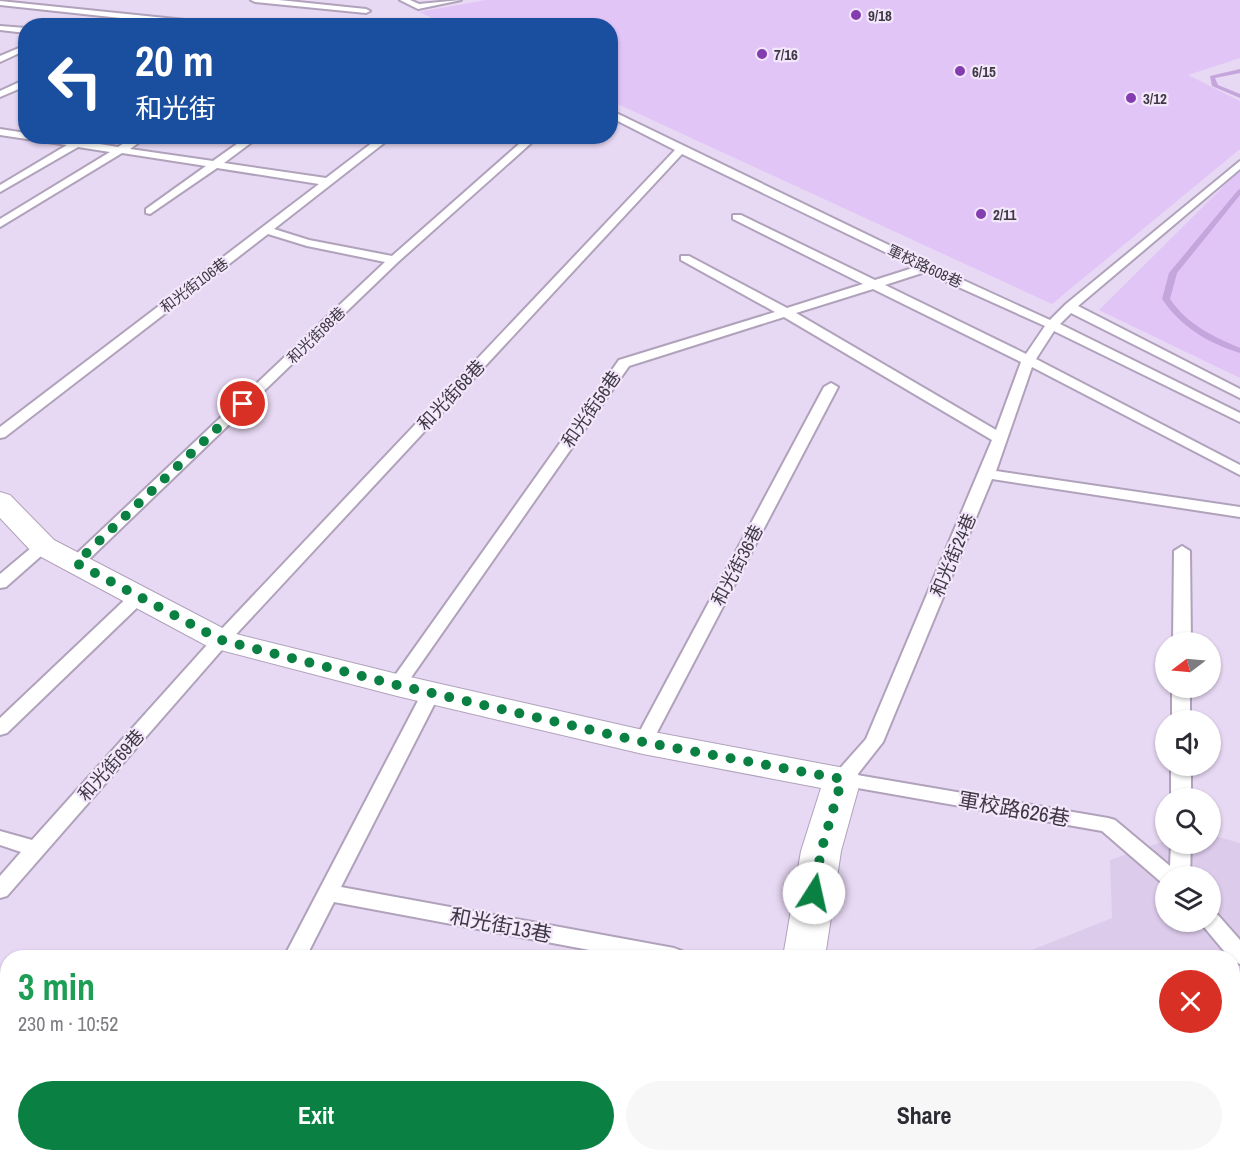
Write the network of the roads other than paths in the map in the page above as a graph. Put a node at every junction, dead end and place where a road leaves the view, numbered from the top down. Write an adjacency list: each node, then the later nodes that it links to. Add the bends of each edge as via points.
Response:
1 (255, 0): 6 (lane)
2 (404, 0): 3 (lane, via 418,7)
3 (457, 0)
4 (0, 3): 5 (lane)
5 (15, 4): 7 (lane); 8 (lane)
6 (366, 10)
7 (0, 11)
8 (148, 18)
9 (0, 28): 10 (lane)
10 (18, 30)
11 (18, 51): 12 (lane)
12 (0, 59)
13 (18, 86): 14 (lane)
14 (0, 94)
15 (618, 117): 23 (lane, 軍校路608巷)
16 (2, 134): 17 (lane)
17 (18, 135)
18 (76, 144): 24 (lane); 28 (lane)
19 (130, 144): 24 (lane)
20 (244, 144): 26 (lane)
21 (378, 144): 27 (lane, 和光街106巷)
22 (525, 144): 34 (lane, 和光街88巷)
23 (681, 149): 35 (lane, 軍校路608巷); 56 (lane, 和光街68巷)
24 (120, 150): 26 (lane); 31 (lane)
25 (1240, 164): 37 (lane, 和光街24巷)
26 (214, 165): 27 (lane); 29 (lane)
27 (329, 182): 32 (lane, 和光街106巷)
28 (0, 189)
29 (150, 211)
30 (737, 217): 36 (lane)
31 (0, 224)
32 (267, 230): 34 (lane, via 307,243); 44 (lane, 和光街106巷)
33 (685, 258): 38 (lane)
34 (394, 260): 52 (lane, 和光街88巷)
35 (926, 268): 36 (lane, 和光街56巷); 39 (lane, 軍校路608巷)
36 (875, 284): 38 (lane, 和光街56巷); 40 (lane)
37 (1070, 308): 39 (lane, 和光街24巷); 42 (lane)
38 (785, 312): 45 (lane); 57 (lane, 和光街56巷, via 624,363)
39 (1052, 325): 40 (lane, 和光街24巷); 43 (lane, 軍校路608巷)
40 (1028, 360): 45 (lane, 和光街24巷); 46 (lane)
41 (831, 387): 60 (lane, 和光街36巷)
42 (1240, 394)
43 (1240, 418)
44 (0, 434)
45 (1000, 439): 47 (lane, 和光街24巷)
46 (1240, 471)
47 (987, 474): 49 (lane); 61 (lane, 和光街24巷, via 874,742)
48 (0, 501): 50 (street)
49 (1240, 512)
50 (43, 546): 52 (street); 53 (lane)
51 (1182, 551): 55 (lane)
52 (76, 563): 54 (street)
53 (0, 583)
54 (138, 597): 56 (street); 59 (lane)
55 (1182, 632)
56 (221, 640): 57 (street); 63 (lane, 和光街69巷)
57 (397, 685): 58 (street)
58 (431, 693): 60 (street); 66 (lane)
59 (0, 729)
60 (643, 742): 61 (street)
61 (842, 779): 64 (lane, 軍校路626巷, via 1108,825); 70 (street, via 821,851)
62 (0, 838): 63 (lane)
63 (36, 849): 65 (lane, 和光街69巷)
64 (1156, 866)
65 (0, 890)
66 (328, 892): 68 (lane); 69 (lane, 和光街13巷)
67 (1220, 932): 71 (lane)
68 (299, 950)
69 (637, 950)
70 (805, 950)
71 (1236, 950)

